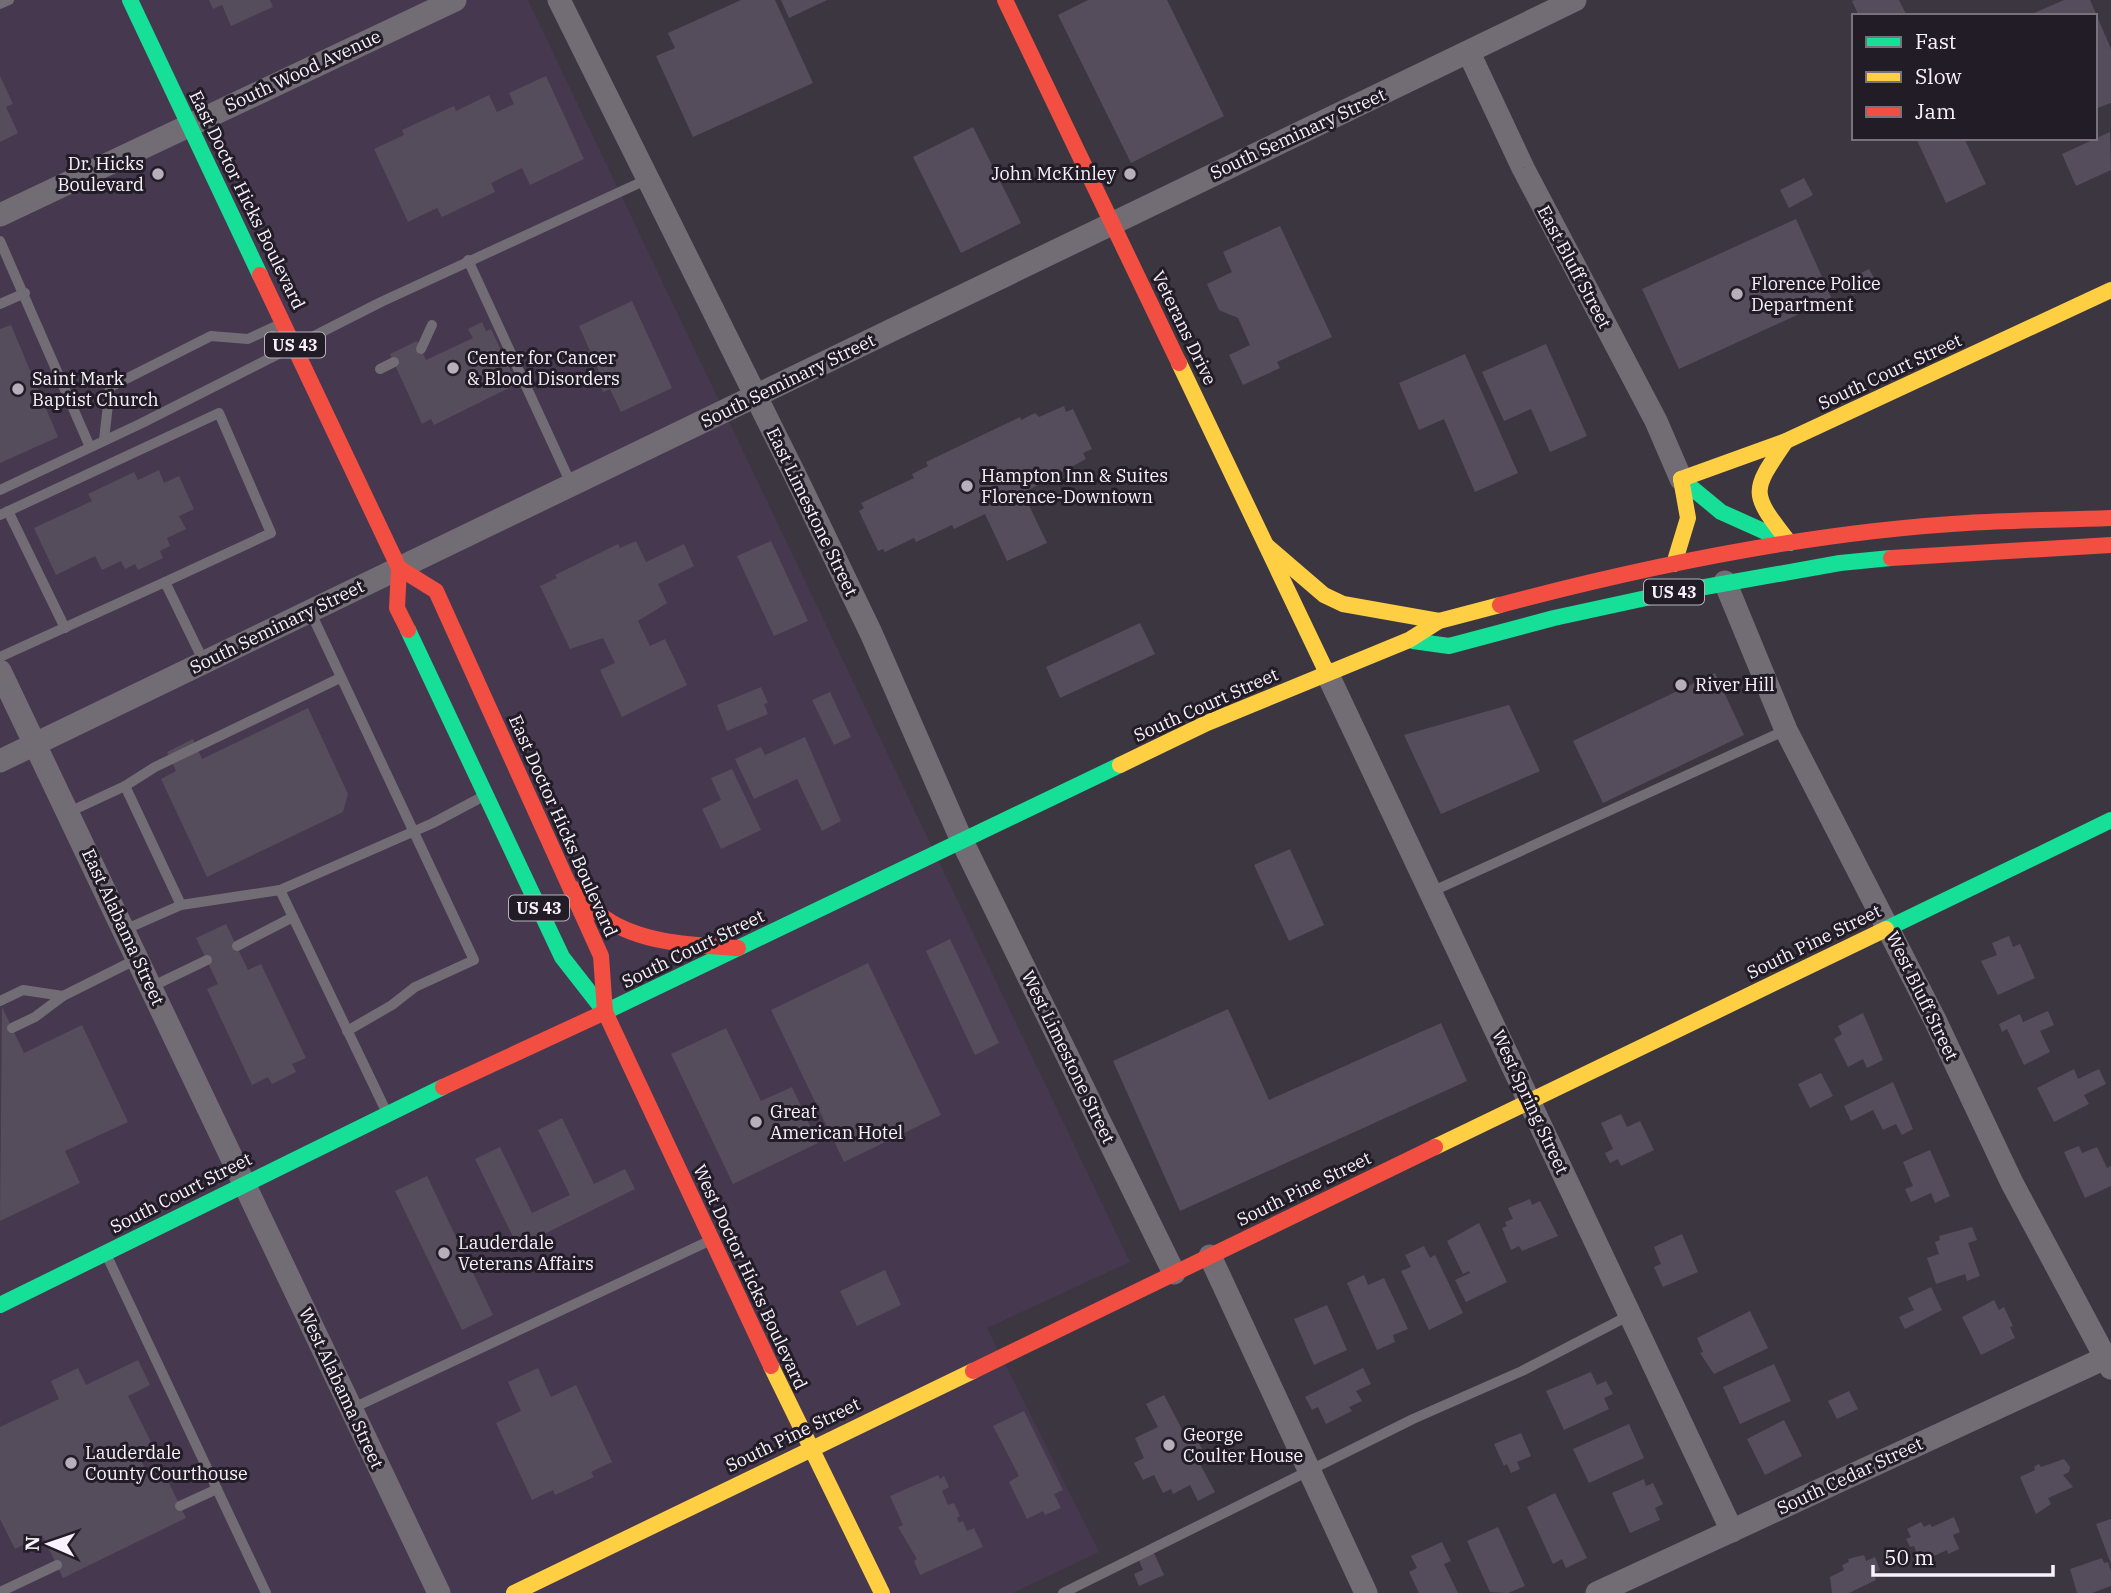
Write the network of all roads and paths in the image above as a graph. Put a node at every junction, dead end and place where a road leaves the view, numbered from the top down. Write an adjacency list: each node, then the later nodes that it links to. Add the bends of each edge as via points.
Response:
1 (9, 0): 7 (lane)
2 (130, 0): 9 (main road, East Doctor Hicks Boulevard / US 43)
3 (455, 0): 9 (street, South Wood Avenue)
4 (559, 0): 10 (street, East Limestone Street)
5 (1004, 0): 12 (main road, Veterans Drive)
6 (1575, 0): 8 (street, South Seminary Street)
7 (0, 4)
8 (1469, 53): 12 (street, South Seminary Street); 28 (street, East Bluff Street, via 1523,168 1656,421)
9 (189, 125): 11 (street, South Wood Avenue); 18 (main road, East Doctor Hicks Boulevard / US 43)
10 (648, 179): 14 (lane); 24 (street, East Limestone Street)
11 (0, 215)
12 (1111, 222): 24 (street, South Seminary Street); 35 (main road, Veterans Drive)
13 (0, 241): 16 (lane)
14 (468, 260): 20 (lane); 29 (lane)
15 (2111, 290): 26 (main road, South Court Street)
16 (25, 293): 17 (lane); 27 (lane)
17 (0, 304)
18 (284, 323): 20 (main road, East Doctor Hicks Boulevard / US 43); 25 (lane, via 248,339 211,336 110,387)
19 (432, 325): 21 (lane)
20 (295, 346): 25 (lane); 37 (main road, East Doctor Hicks Boulevard / US 43)
21 (421, 349)
22 (394, 362): 23 (lane)
23 (380, 369)
24 (757, 398): 29 (street, South Seminary Street); 57 (street, East Limestone Street, via 871,633)
25 (104, 440): 27 (lane)
26 (1786, 442): 28 (main road, South Court Street); 33 (main road, via 1760,479 1759,503)
27 (90, 447): 30 (lane)
28 (1681, 480): 33 (main road, via 1721,512); 36 (main road, via 1688,518)
29 (572, 486): 37 (street, South Seminary Street)
30 (0, 490)
31 (4, 513): 38 (lane, via 219,413 271,533); 42 (lane)
32 (2111, 517): 33 (main road, US 43, via 1965,523)
33 (1790, 543): 36 (main road, US 43)
34 (2111, 545): 39 (main road, US 43, via 1840,563)
35 (1267, 546): 41 (main road, via 1324,595 1343,604); 47 (main road, Veterans Drive)
36 (1674, 564): 41 (main road, US 43, via 1532,594)
37 (399, 568): 40 (street, South Seminary Street); 53 (main road, East Doctor Hicks Boulevard / US 43, via 397,608); 58 (main road, East Doctor Hicks Boulevard / US 43, via 436,591)
38 (165, 582): 42 (lane); 45 (lane)
39 (1725, 582): 43 (main road, US 43, via 1554,618 1449,646); 49 (street, West Bluff Street)
40 (310, 611): 45 (street, South Seminary Street); 48 (lane)
41 (1439, 621): 43 (main road, US 43)
42 (65, 628): 44 (lane)
43 (1409, 640): 47 (main road, South Court Street / US 43)
44 (0, 657)
45 (204, 662): 50 (street, South Seminary Street)
46 (0, 671): 50 (street, East Alabama Street)
47 (1327, 673): 57 (main road, South Court Street / US 43, via 1207,723); 60 (street, West Spring Street)
48 (340, 678): 52 (lane, via 155,767); 56 (lane)
49 (1786, 730): 60 (lane); 63 (street, West Bluff Street)
50 (36, 743): 51 (street, South Seminary Street); 54 (street, East Alabama Street)
51 (0, 761)
52 (125, 786): 54 (lane); 61 (lane)
53 (486, 795): 56 (lane); 72 (main road, East Doctor Hicks Boulevard / US 43, via 562,957)
54 (69, 812): 64 (street, East Alabama Street)
55 (2111, 820): 63 (main road, South Pine Street)
56 (413, 831): 59 (lane); 74 (lane, via 474,960 415,987)
57 (962, 841): 66 (main road, South Court Street / US 43); 81 (street, West Limestone Street)
58 (568, 883): 66 (main road, US 43, via 607,919 626,928 695,945); 72 (main road, East Doctor Hicks Boulevard, via 601,956)
59 (280, 890): 61 (lane); 62 (lane)
60 (1431, 892): 75 (street, West Spring Street)
61 (181, 905): 64 (lane)
62 (293, 917): 65 (lane); 74 (lane)
63 (1888, 928): 75 (main road, South Pine Street); 84 (street, West Bluff Street, via 2012,1183)
64 (124, 930): 67 (street, East Alabama Street)
65 (237, 946)
66 (738, 948): 72 (main road, South Court Street / US 43)
67 (137, 959): 69 (street, East Alabama Street); 70 (lane)
68 (207, 960): 69 (lane)
69 (151, 987): 77 (street, East Alabama Street)
70 (63, 996): 71 (lane, via 23,990); 73 (lane)
71 (0, 1001)
72 (605, 1012): 76 (main road, South Court Street); 78 (main road, West Doctor Hicks Boulevard)
73 (12, 1028)
74 (347, 1031): 76 (lane)
75 (1530, 1101): 80 (main road, South Pine Street); 83 (street, West Spring Street)
76 (387, 1113): 77 (main road, South Court Street)
77 (243, 1184): 79 (main road, South Court Street); 85 (street, West Alabama Street)
78 (712, 1240): 85 (lane); 86 (main road, West Doctor Hicks Boulevard)
79 (105, 1253): 82 (main road, South Court Street); 88 (lane)
80 (1210, 1256): 81 (main road, South Pine Street); 87 (street)
81 (1174, 1273): 86 (main road, South Pine Street)
82 (0, 1305)
83 (1630, 1315): 87 (lane); 90 (street, West Spring Street)
84 (2107, 1363): 90 (street, South Cedar Street)
85 (351, 1409): 94 (street, West Alabama Street)
86 (809, 1448): 95 (main road, South Pine Street); 96 (main road, West Doctor Hicks Boulevard)
87 (1309, 1471): 97 (lane); 98 (street)
88 (217, 1489): 89 (lane); 93 (lane)
89 (180, 1506)
90 (1732, 1531): 99 (street, South Cedar Street)
91 (57, 1565): 92 (lane)
92 (0, 1592)
93 (266, 1593)
94 (439, 1593)
95 (514, 1593)
96 (882, 1593)
97 (1063, 1593)
98 (1366, 1593)
99 (1597, 1593)

